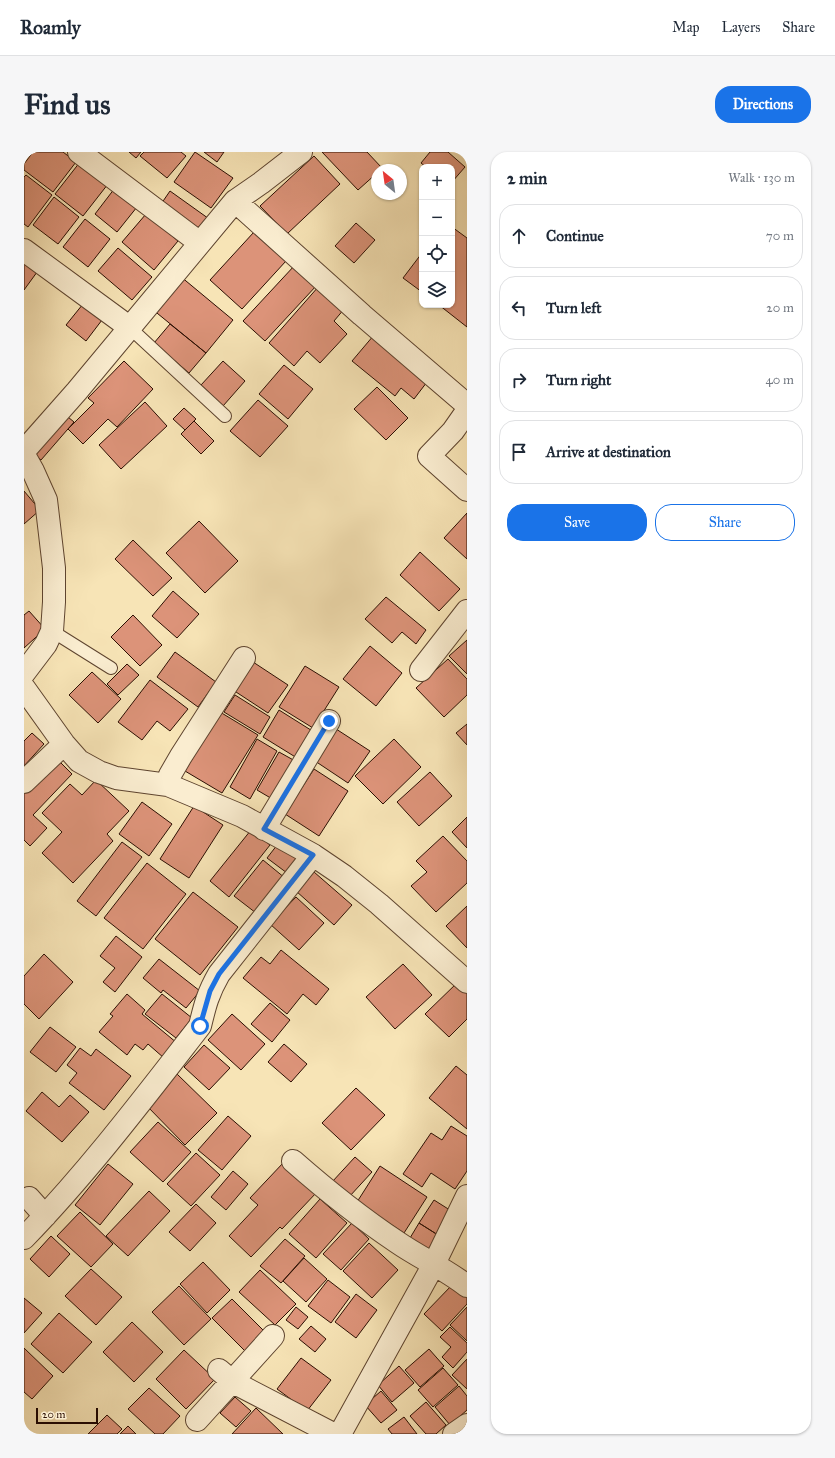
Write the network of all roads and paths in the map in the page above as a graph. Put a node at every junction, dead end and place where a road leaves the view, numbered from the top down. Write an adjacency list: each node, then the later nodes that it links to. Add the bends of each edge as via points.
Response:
1 (79, 152): 4 (street)
2 (301, 152): 3 (street)
3 (235, 201): 4 (street); 7 (street)
4 (200, 243): 6 (street)
5 (24, 250): 6 (street)
6 (129, 327): 9 (lane); 10 (street)
7 (467, 405)
8 (467, 411): 12 (street, via 430,456)
9 (225, 416)
10 (24, 451)
11 (24, 455): 14 (street, via 46,500 54,568)
12 (467, 490)
13 (467, 611): 17 (street)
14 (52, 631): 16 (lane); 18 (street, via 46,644)
15 (244, 658): 23 (street, via 181,756 170,775)
16 (111, 668)
17 (421, 670)
18 (24, 673)
19 (24, 688): 21 (street)
20 (329, 721): 24 (street)
21 (64, 744): 22 (street); 23 (street, via 79,761 98,772 116,778)
22 (24, 782)
23 (168, 785): 24 (street, via 242,816)
24 (264, 829): 25 (street)
25 (313, 855): 26 (street, via 379,904); 30 (street, via 219,974 210,991 200,1026 89,1166)
26 (467, 982)
27 (293, 1161): 32 (street, via 326,1190 385,1234)
28 (467, 1196): 32 (street)
29 (29, 1198): 30 (street)
30 (45, 1216): 31 (street)
31 (24, 1238)
32 (434, 1264): 33 (street); 39 (street)
33 (467, 1286)
34 (273, 1336): 35 (street)
35 (226, 1376): 36 (street); 38 (street)
36 (197, 1420)
37 (467, 1425): 40 (street)
38 (332, 1434)
39 (340, 1434)
40 (454, 1434)

